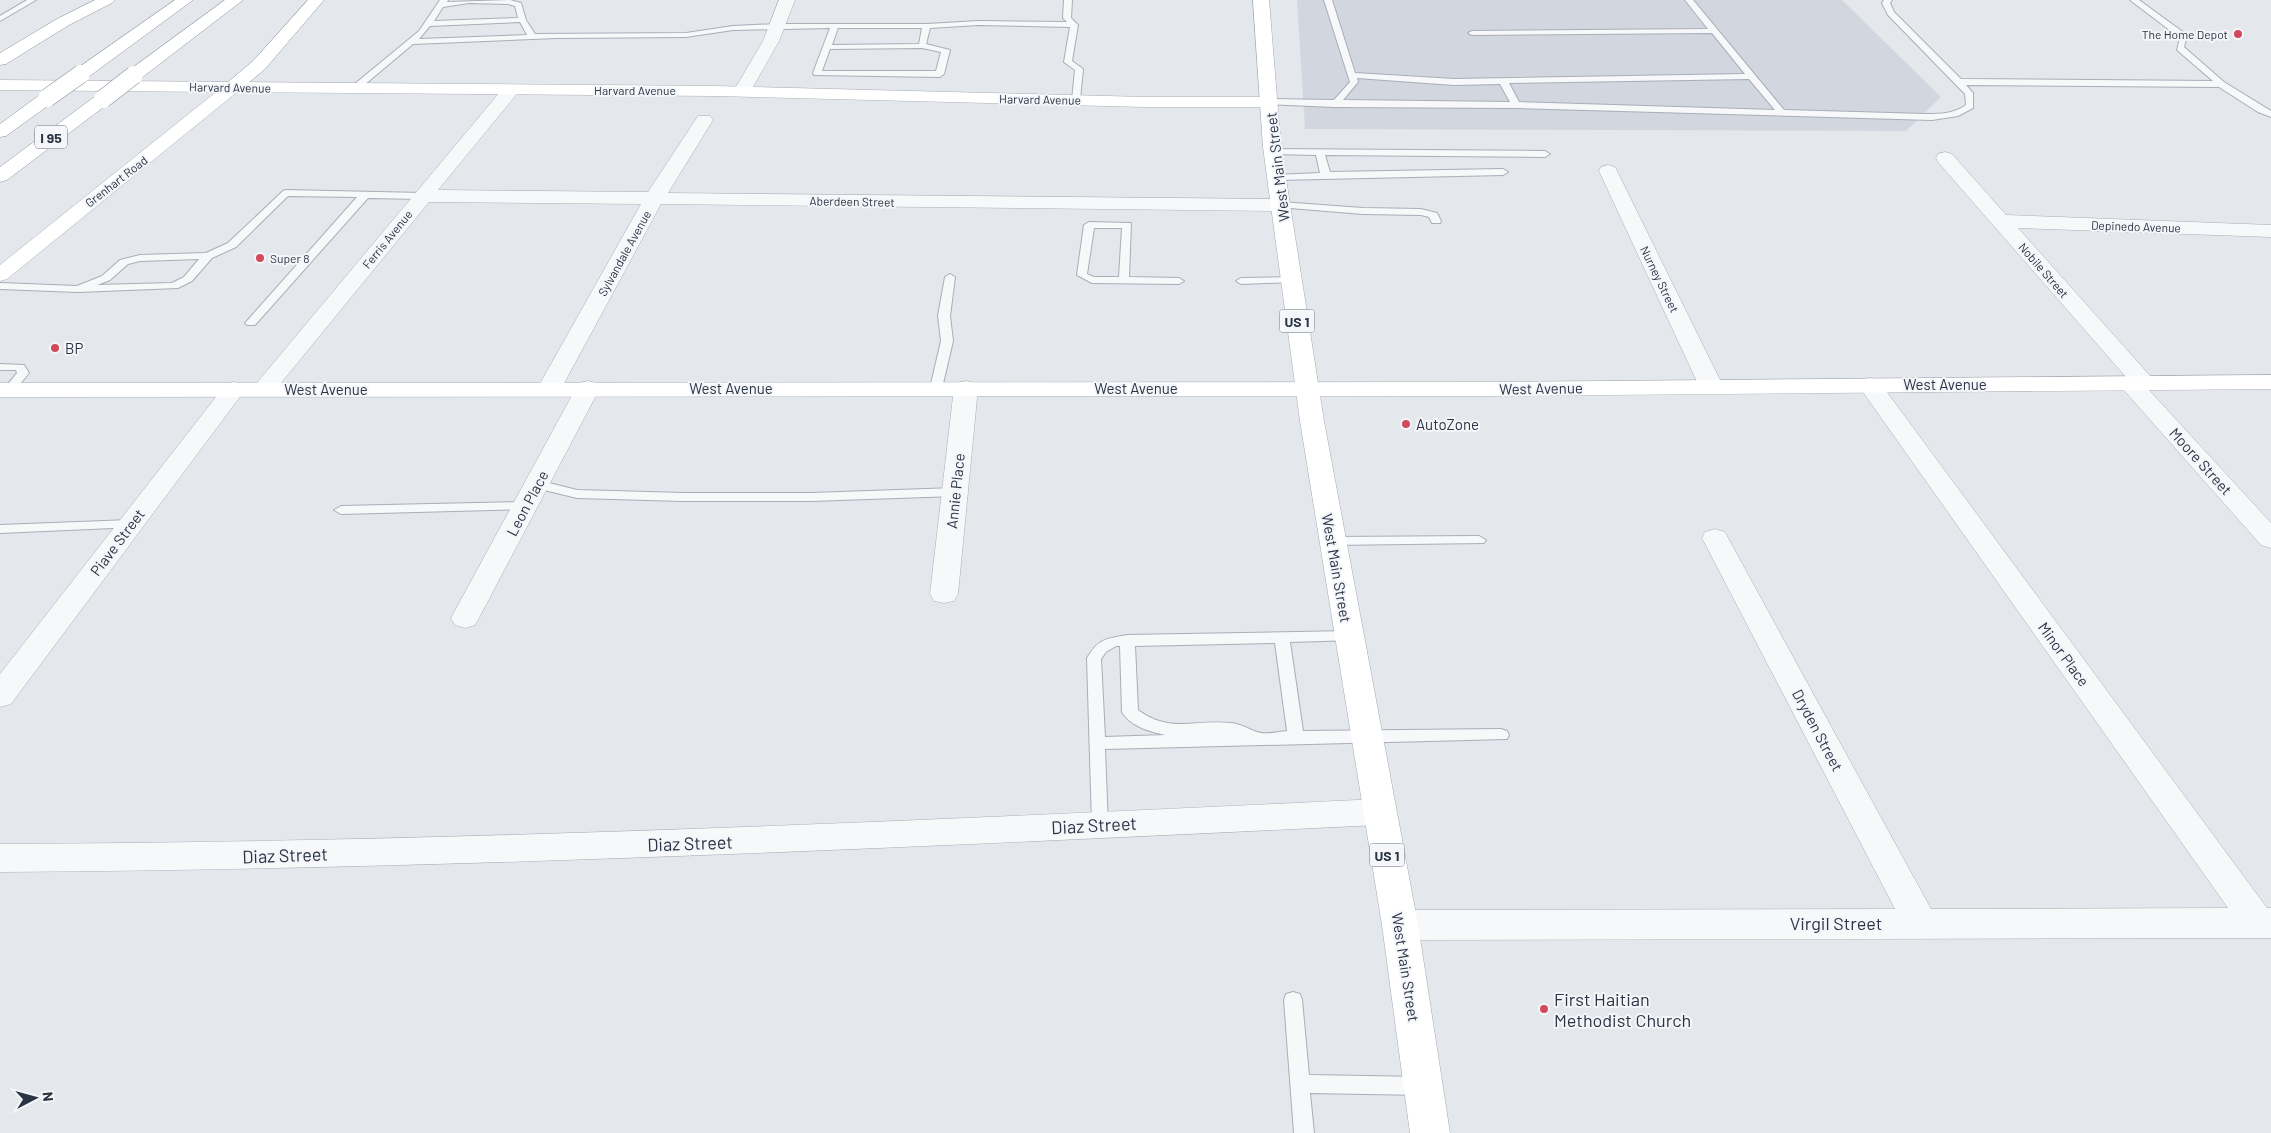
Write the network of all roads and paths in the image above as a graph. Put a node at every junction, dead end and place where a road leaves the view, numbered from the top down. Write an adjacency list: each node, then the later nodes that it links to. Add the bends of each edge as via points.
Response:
1 (32, 0): 15 (lane)
2 (107, 0): 28 (main road)
3 (185, 0): 46 (main road, I 95, bridge)
4 (235, 0): 54 (main road, I 95, bridge)
5 (316, 0): 35 (main road, Grenhart Road, via 259,65)
6 (787, 0): 20 (street)
7 (1068, 0): 19 (lane, via 1067,18)
8 (1261, 0): 40 (main road, West Main Street / US 1)
9 (1328, 0): 29 (lane)
10 (1689, 0): 22 (lane)
11 (1888, 0): 32 (lane, via 1886,3 1891,13)
12 (2134, 0): 33 (lane, via 2184,37 2180,48)
13 (473, 1): 14 (lane); 16 (lane, via 518,5)
14 (443, 2): 17 (lane)
15 (0, 19)
16 (522, 20): 17 (lane); 24 (lane)
17 (430, 24): 25 (lane)
18 (835, 25): 20 (lane); 21 (lane); 26 (lane)
19 (1074, 25): 21 (lane, via 978,23); 39 (lane, via 1068,62 1079,69)
20 (778, 26): 24 (lane, via 686,35); 38 (street)
21 (927, 26): 27 (lane)
22 (1716, 31): 23 (lane); 30 (lane)
23 (1472, 33)
24 (532, 37): 25 (lane)
25 (412, 42): 36 (lane)
26 (827, 46): 27 (lane); 27 (lane, via 817,73 940,74 946,50)
27 (922, 46)
28 (0, 60)
29 (1354, 75): 31 (lane, via 1454,82); 41 (lane, via 1354,82)
30 (1752, 76): 31 (lane); 43 (lane)
31 (1503, 81): 42 (lane)
32 (1957, 82): 33 (lane); 43 (lane, via 1969,94 1970,106 1963,112 1946,117)
33 (2221, 84): 44 (lane)
34 (0, 85): 35 (main road, Harvard Avenue)
35 (233, 87): 36 (main road, Harvard Avenue); 66 (main road, Grenhart Road)
36 (354, 89): 37 (main road, Harvard Avenue)
37 (511, 90): 38 (main road, Harvard Avenue); 57 (street, Ferris Avenue)
38 (742, 92): 39 (main road, Harvard Avenue)
39 (1076, 100): 40 (main road, Harvard Avenue)
40 (1270, 102): 41 (lane); 47 (main road, West Main Street / US 1)
41 (1335, 104): 42 (lane)
42 (1516, 105): 43 (lane)
43 (1782, 113)
44 (2271, 114)
45 (704, 120): 58 (street, Sylvandale Avenue)
46 (0, 132)
47 (1272, 152): 48 (lane); 55 (main road, West Main Street / US 1)
48 (1320, 152): 49 (lane); 53 (lane)
49 (1545, 154)
50 (1945, 158): 62 (street, Nobile Street)
51 (1503, 172): 53 (lane)
52 (1608, 172): 79 (street, Nurney Street)
53 (1325, 175): 55 (lane)
54 (0, 176)
55 (1277, 177): 60 (main road, West Main Street / US 1)
56 (365, 195): 57 (lane); 65 (lane, via 286,193 232,245); 74 (lane)
57 (423, 196): 58 (street, Aberdeen Street); 84 (street, Ferris Avenue)
58 (654, 199): 59 (street, Aberdeen Street); 85 (street, Sylvandale Avenue)
59 (1099, 204): 60 (street, Aberdeen Street); 63 (lane)
60 (1281, 205): 61 (lane, via 1422,212 1433,215); 69 (main road, West Main Street / US 1)
61 (1436, 220)
62 (2001, 221): 64 (street, Depinedo Avenue); 77 (street, Nobile Street)
63 (1098, 223): 68 (lane, via 1127,225); 68 (lane, via 1089,225 1082,275 1092,280)
64 (2271, 231)
65 (208, 256): 73 (lane, via 140,258 124,262 106,278); 73 (lane, via 188,279 174,286)
66 (0, 275)
67 (950, 277): 81 (lane, via 944,316 948,341)
68 (1124, 280): 70 (lane)
69 (1291, 280): 71 (lane); 86 (main road, West Main Street / US 1)
70 (1179, 281)
71 (1241, 281)
72 (0, 286): 73 (lane)
73 (78, 289)
74 (251, 323)
75 (0, 367): 87 (lane, via 20,367 23,373)
76 (2271, 382): 77 (main road, West Avenue)
77 (2137, 383): 78 (main road, West Avenue); 94 (street, Moore Street)
78 (1870, 385): 79 (main road, West Avenue); 112 (street, Minor Place)
79 (1711, 386): 86 (main road, West Avenue)
80 (588, 388): 81 (main road, West Avenue); 85 (main road, West Avenue); 89 (street, Leon Place)
81 (936, 388): 82 (main road, West Avenue)
82 (966, 388): 86 (main road, West Avenue); 88 (street, Annie Place)
83 (234, 389): 84 (main road, West Avenue); 87 (main road, West Avenue); 91 (street, Piave Street)
84 (264, 389): 85 (main road, West Avenue)
85 (549, 389)
86 (1307, 389): 96 (main road, West Main Street / US 1)
87 (4, 390)
88 (955, 492): 89 (lane, via 811,497); 97 (street, Annie Place)
89 (531, 495): 90 (lane); 98 (street, Leon Place)
90 (341, 510)
91 (130, 524): 92 (lane); 102 (street, Piave Street)
92 (0, 529)
93 (1715, 538): 111 (street, Dryden Street)
94 (2271, 539)
95 (1479, 540): 96 (lane)
96 (1333, 541): 99 (main road, West Main Street / US 1)
97 (944, 594)
98 (466, 618)
99 (1349, 636): 100 (lane); 104 (main road, West Main Street / US 1)
100 (1282, 638): 101 (lane); 105 (lane)
101 (1127, 640): 106 (lane, via 1130,712 1143,723 1159,729 1234,729); 107 (lane, via 1113,641 1101,648 1094,658)
102 (0, 696)
103 (1500, 735): 104 (lane)
104 (1366, 736): 105 (lane); 108 (main road, West Main Street / US 1)
105 (1296, 737): 106 (lane)
106 (1258, 738): 107 (lane)
107 (1097, 743): 109 (lane)
108 (1379, 812): 109 (street, Diaz Street); 113 (main road, West Main Street / US 1)
109 (1100, 825): 110 (street, Diaz Street, via 723,842 170,858)
110 (0, 858)
111 (1920, 923): 112 (street, Virgil Street); 113 (street, Virgil Street)
112 (2265, 923)
113 (1400, 925): 116 (main road, West Main Street / US 1)
114 (1293, 1000): 115 (lane)
115 (1300, 1084): 116 (lane); 117 (lane)
116 (1423, 1086): 118 (main road, West Main Street / US 1)
117 (1304, 1133)
118 (1430, 1133)

